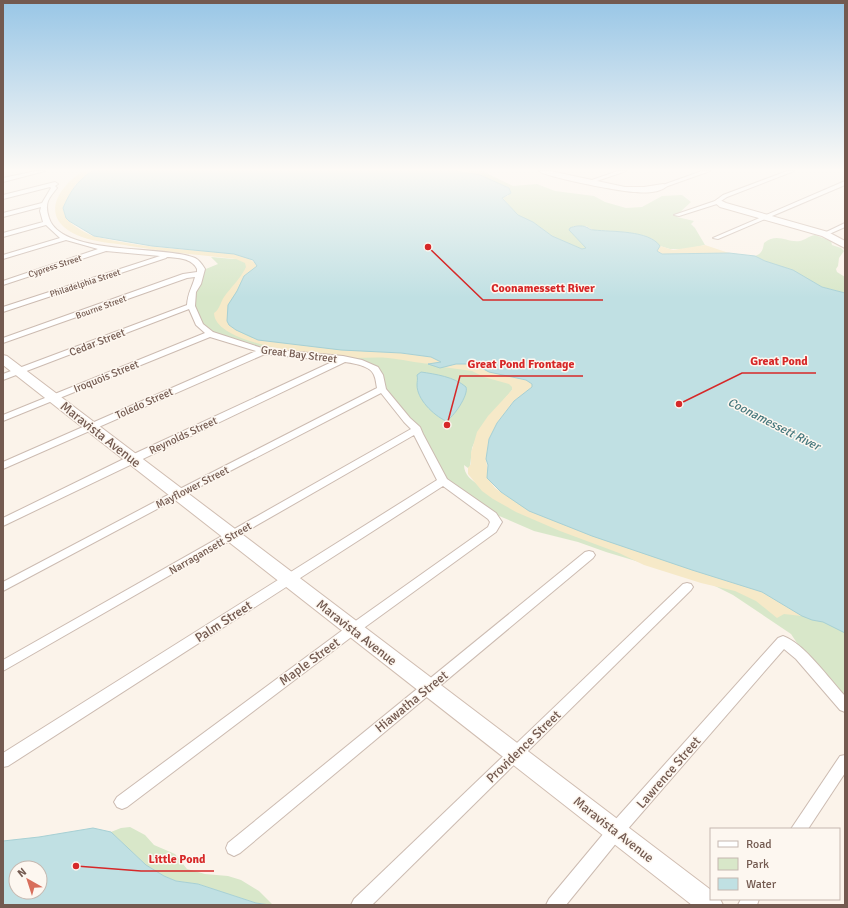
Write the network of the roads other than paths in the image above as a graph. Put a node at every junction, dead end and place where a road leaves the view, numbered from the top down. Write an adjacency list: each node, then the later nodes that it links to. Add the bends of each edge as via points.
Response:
1 (44, 213): 7 (street)
2 (681, 213): 5 (street)
3 (752, 213): 6 (main road)
4 (773, 213): 6 (street)
5 (677, 215)
6 (764, 217): 9 (main road); 12 (street)
7 (47, 223): 10 (street); 11 (street, via 56,233)
8 (845, 225): 9 (street)
9 (825, 234): 13 (main road)
10 (3, 235)
11 (66, 238): 14 (street); 16 (street)
12 (716, 238)
13 (845, 245)
14 (106, 249): 15 (street); 18 (street, Cypress Street)
15 (167, 256): 17 (street, via 181,256 194,260 201,269); 20 (street, Philadelphia Street)
16 (3, 257)
17 (199, 274): 19 (street, via 192,292); 22 (street, Bourne Street, via 186,276)
18 (3, 283)
19 (191, 306): 21 (street, via 200,325); 26 (street, Cedar Street)
20 (3, 310)
21 (210, 334): 23 (street, Great Bay Street); 28 (street, Iroquois Street)
22 (3, 341)
23 (264, 351): 25 (street, Great Bay Street); 30 (street, Toledo Street)
24 (3, 359): 26 (main road, Maravista Avenue)
25 (343, 360): 27 (street, Great Bay Street, via 359,362 375,369); 32 (street, Reynolds Street)
26 (11, 374): 28 (main road, Maravista Avenue)
27 (382, 389): 31 (street, Great Bay Street); 35 (street, Mayflower Street)
28 (53, 397): 29 (street, Iroquois Street); 30 (main road, Maravista Avenue)
29 (3, 418)
30 (91, 427): 32 (main road, Maravista Avenue); 33 (street, Toledo Street)
31 (417, 429): 34 (street, Great Bay Street); 38 (street, Narragansett Street)
32 (133, 459): 35 (main road, Maravista Avenue); 36 (street, Reynolds Street)
33 (3, 466)
34 (443, 481): 37 (street, Great Bay Street, via 492,516); 40 (street, Palm Street)
35 (179, 494): 38 (main road, Maravista Avenue); 41 (street, Mayflower Street)
36 (3, 522)
37 (496, 522): 43 (street, Maple Street, via 492,529)
38 (231, 535): 40 (main road, Maravista Avenue); 44 (street, Narragansett Street)
39 (589, 555): 45 (street, Hiawatha Street)
40 (288, 579): 43 (main road, Maravista Avenue); 48 (street, Palm Street)
41 (3, 587)
42 (686, 587): 47 (street, Providence Street)
43 (353, 629): 45 (main road, Maravista Avenue); 50 (street, Maple Street)
44 (3, 666)
45 (428, 687): 47 (main road, Maravista Avenue); 53 (street, Hiawatha Street)
46 (845, 706): 52 (street, Lawrence Street, via 801,655 782,641)
47 (515, 753): 52 (main road, Maravista Avenue); 54 (street, Providence Street)
48 (3, 761)
49 (845, 761): 51 (street)
50 (122, 802)
51 (800, 828)
52 (616, 831): 55 (street, Lawrence Street); 56 (main road, Maravista Avenue)
53 (234, 848)
54 (360, 905)
55 (556, 905)
56 (712, 905)

